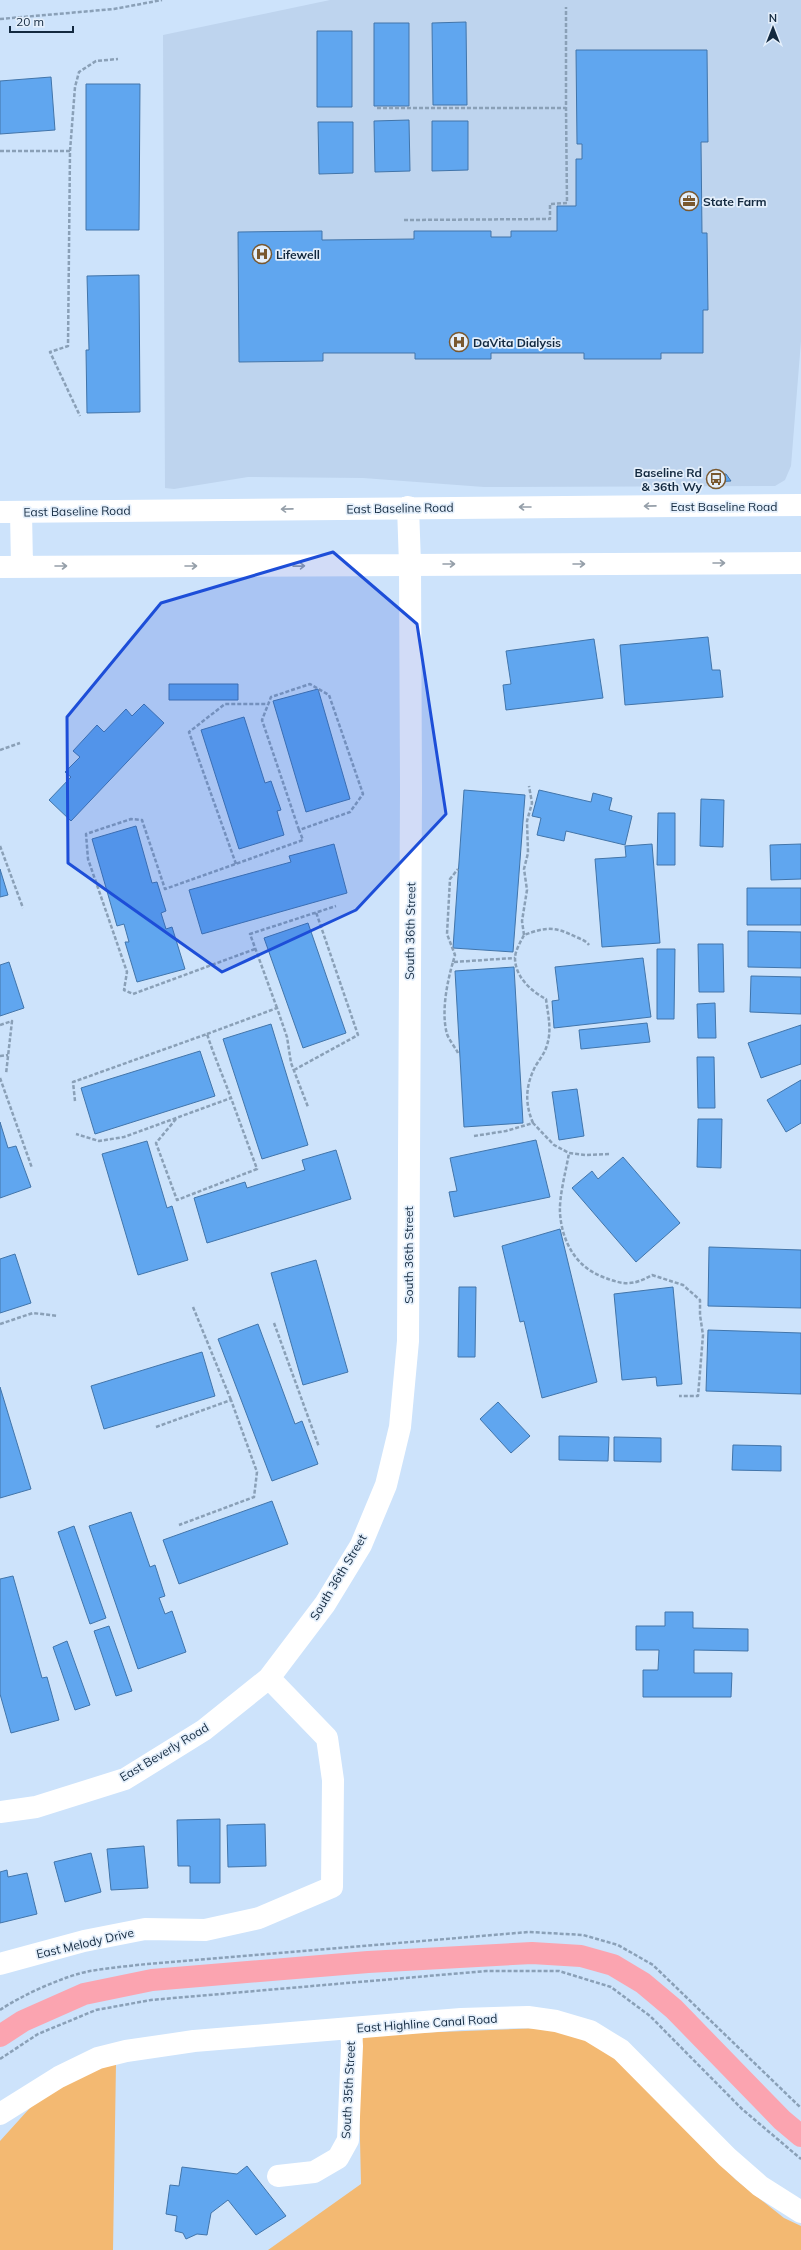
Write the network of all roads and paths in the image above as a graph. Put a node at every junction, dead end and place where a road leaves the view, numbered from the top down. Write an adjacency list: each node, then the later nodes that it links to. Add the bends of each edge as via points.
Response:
1 (162, 0): 3 (path, via 114,9)
2 (566, 7): 6 (path)
3 (0, 18)
4 (118, 59): 8 (path, via 96,61 79,72 75,86)
5 (376, 108): 6 (path)
6 (566, 108): 9 (path, via 567,203 550,204 550,219)
7 (0, 151): 8 (path)
8 (70, 151): 10 (path, via 68,346 50,352)
9 (404, 220)
10 (80, 416)
11 (801, 505): 12 (street, East Baseline Road, one-way to 12)
12 (408, 507): 13 (street, East Baseline Road, one-way to 13); 15 (street, South 36th Street)
13 (10, 512): 16 (street)
14 (801, 563): 15 (street, one-way to 14)
15 (410, 564): 16 (street, one-way to 15); 62 (street, South 36th Street, via 408,1333 400,1427 386,1485 361,1545 325,1604)
16 (22, 566): 17 (street)
17 (0, 567)
18 (268, 704): 22 (path, via 262,720); 22 (path, via 271,697 310,684 329,695 363,794 350,812); 24 (path, via 225,704 189,732)
19 (20, 743): 20 (path)
20 (0, 750)
21 (529, 786): 29 (path, via 532,803 527,821 528,853 524,869 527,890 522,921)
22 (299, 830): 24 (path, via 304,840)
23 (0, 846): 27 (path)
24 (236, 864): 31 (path, via 165,889 142,820 131,819 86,834 88,859 127,972 124,990 133,994)
25 (458, 869): 33 (path, via 450,879 448,934 455,955)
26 (336, 906): 28 (path)
27 (23, 908)
28 (316, 912): 31 (path, via 250,934); 40 (path, via 358,1035)
29 (524, 935): 30 (path, via 543,928 554,928 571,934); 32 (path)
30 (589, 946)
31 (255, 949): 34 (path)
32 (515, 958): 33 (path); 47 (path, via 520,975 534,993 546,999 550,1031 547,1046 534,1069 527,1092 527,1108)
33 (453, 962): 37 (path, via 447,984 446,1018 447,1034)
34 (277, 1008): 36 (path); 40 (path)
35 (0, 1025): 38 (path, via 12,1021)
36 (207, 1034): 43 (path); 44 (path, via 73,1082)
37 (458, 1053)
38 (8, 1055): 39 (path); 41 (path)
39 (0, 1056)
40 (294, 1070): 45 (path)
41 (6, 1074)
42 (0, 1078): 52 (path)
43 (231, 1098): 46 (path); 46 (path, via 257,1169 177,1200 156,1143)
44 (75, 1101)
45 (308, 1107)
46 (176, 1119): 48 (path, via 124,1137 99,1141)
47 (533, 1123): 49 (path, via 512,1130); 50 (path, via 554,1145)
48 (76, 1134)
49 (474, 1136)
50 (569, 1153): 51 (path); 57 (path, via 560,1213 566,1239 576,1260 591,1273 617,1283 637,1284 652,1275 683,1285 700,1300 703,1335 698,1396)
51 (610, 1154)
52 (32, 1168)
53 (193, 1307): 58 (path)
54 (58, 1316): 56 (path, via 33,1313)
55 (274, 1323): 60 (path)
56 (0, 1324)
57 (679, 1396)
58 (231, 1400): 59 (path); 61 (path, via 257,1472 254,1497)
59 (156, 1427)
60 (318, 1447)
61 (179, 1525)
62 (269, 1678): 63 (street, East Beverly Road, via 204,1730 125,1779 36,1807); 64 (street, East Melody Drive, via 327,1738 333,1780 332,1887 259,1918 205,1930 145,1929 84,1941)
63 (0, 1812)
64 (0, 1964)
65 (0, 2010): 67 (path, via 11,2002 88,1971 529,1932 583,1935 618,1946 653,1965)
66 (351, 2028): 68 (street, East Highline Canal Road, via 194,2041 126,2051 98,2058 59,2077); 69 (street, South 35th Street, via 348,2140 338,2158 314,2172); 70 (street, East Highline Canal Road, via 461,2019 528,2017 556,2021 590,2032 621,2050 727,2157 760,2186)
67 (801, 2108)
68 (0, 2114)
69 (278, 2176)
70 (801, 2212)

